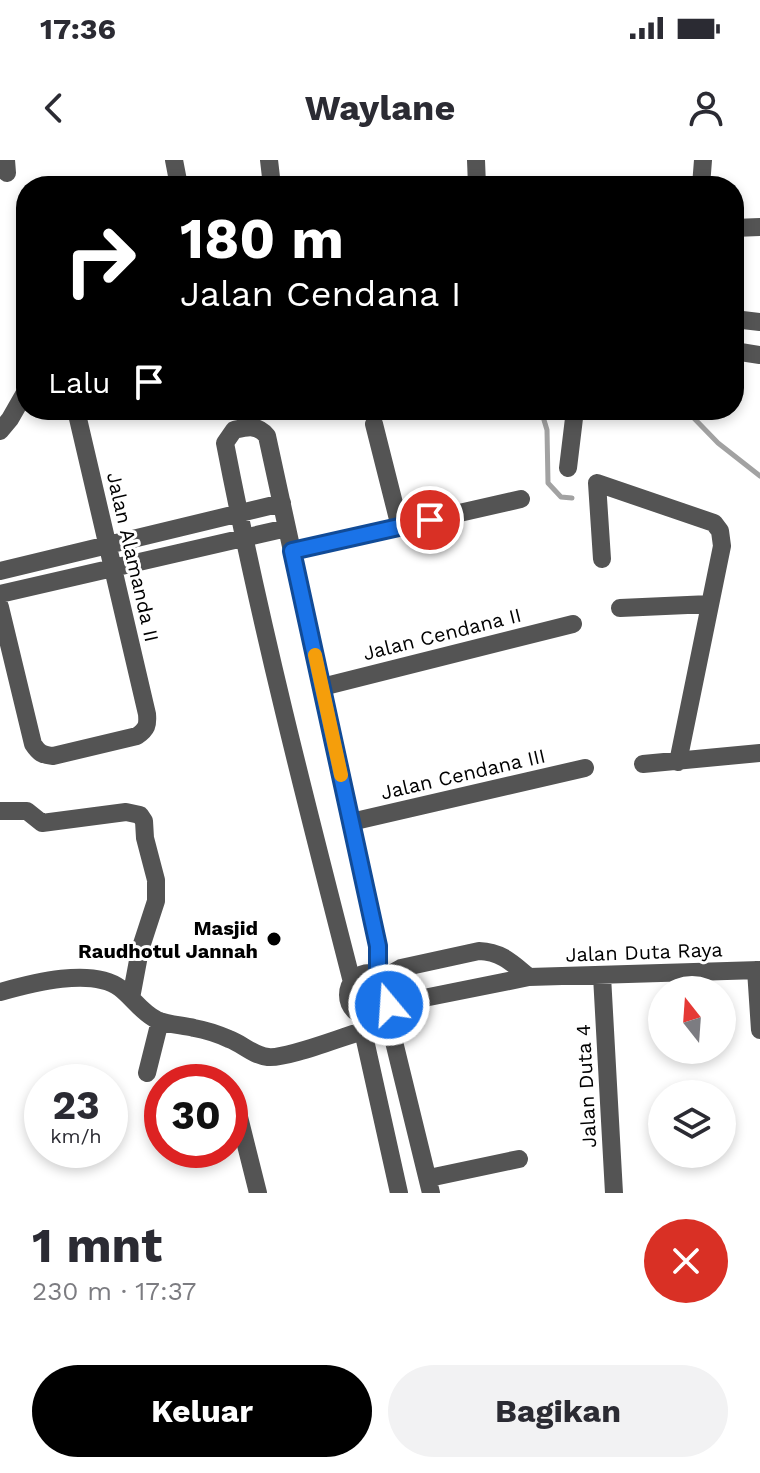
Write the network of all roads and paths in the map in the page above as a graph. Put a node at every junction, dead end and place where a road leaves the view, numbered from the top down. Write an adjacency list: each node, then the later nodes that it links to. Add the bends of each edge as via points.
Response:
1 (16, 408): 5 (street)
2 (78, 420): 13 (street, Jalan Alamanda II)
3 (574, 420): 6 (street)
4 (374, 424): 10 (street)
5 (0, 431)
6 (568, 468)
7 (521, 499): 10 (street)
8 (282, 503): 9 (street); 9 (street, via 267,436 252,426 234,430 225,443); 11 (street)
9 (239, 514): 12 (street); 13 (street)
10 (400, 527): 14 (street)
11 (287, 528): 12 (street); 14 (street)
12 (244, 538): 16 (street); 34 (street)
13 (108, 545): 16 (street, Jalan Alamanda II); 17 (street)
14 (292, 551): 23 (street)
15 (602, 559): 19 (street, via 597,483 714,523 722,546)
16 (113, 568): 18 (street); 20 (street, Jalan Alamanda II, via 147,714 148,724 137,736 42,755 33,744)
17 (0, 571)
18 (0, 594)
19 (710, 604): 21 (street); 25 (street)
20 (0, 607)
21 (620, 608)
22 (573, 624): 23 (street, Jalan Cendana II)
23 (322, 687): 29 (street)
24 (760, 753): 25 (street)
25 (678, 762): 26 (street)
26 (643, 764)
27 (585, 768): 29 (street, Jalan Cendana III)
28 (0, 811): 36 (street, via 27,811 42,823 126,812 140,815 156,901)
29 (351, 822): 31 (street)
30 (758, 970): 32 (street, Jalan Duta Raya); 40 (street)
31 (380, 976): 33 (street, via 493,951); 34 (street, via 367,973); 37 (street, via 391,990)
32 (596, 976): 33 (street, Jalan Duta Raya); 47 (street, Jalan Duta 4)
33 (529, 977): 37 (street, Jalan Duta Raya)
34 (352, 982): 39 (street, via 349,1003)
35 (0, 992): 36 (street, via 92,978 119,987)
36 (131, 998): 38 (street)
37 (388, 1007): 39 (street); 44 (street)
38 (160, 1021): 39 (street, via 231,1039 271,1057); 41 (street)
39 (362, 1023): 46 (street)
40 (760, 1030)
41 (149, 1064)
42 (248, 1153): 45 (street)
43 (519, 1159): 44 (street)
44 (430, 1186)
45 (258, 1193)
46 (399, 1193)
47 (614, 1193)

